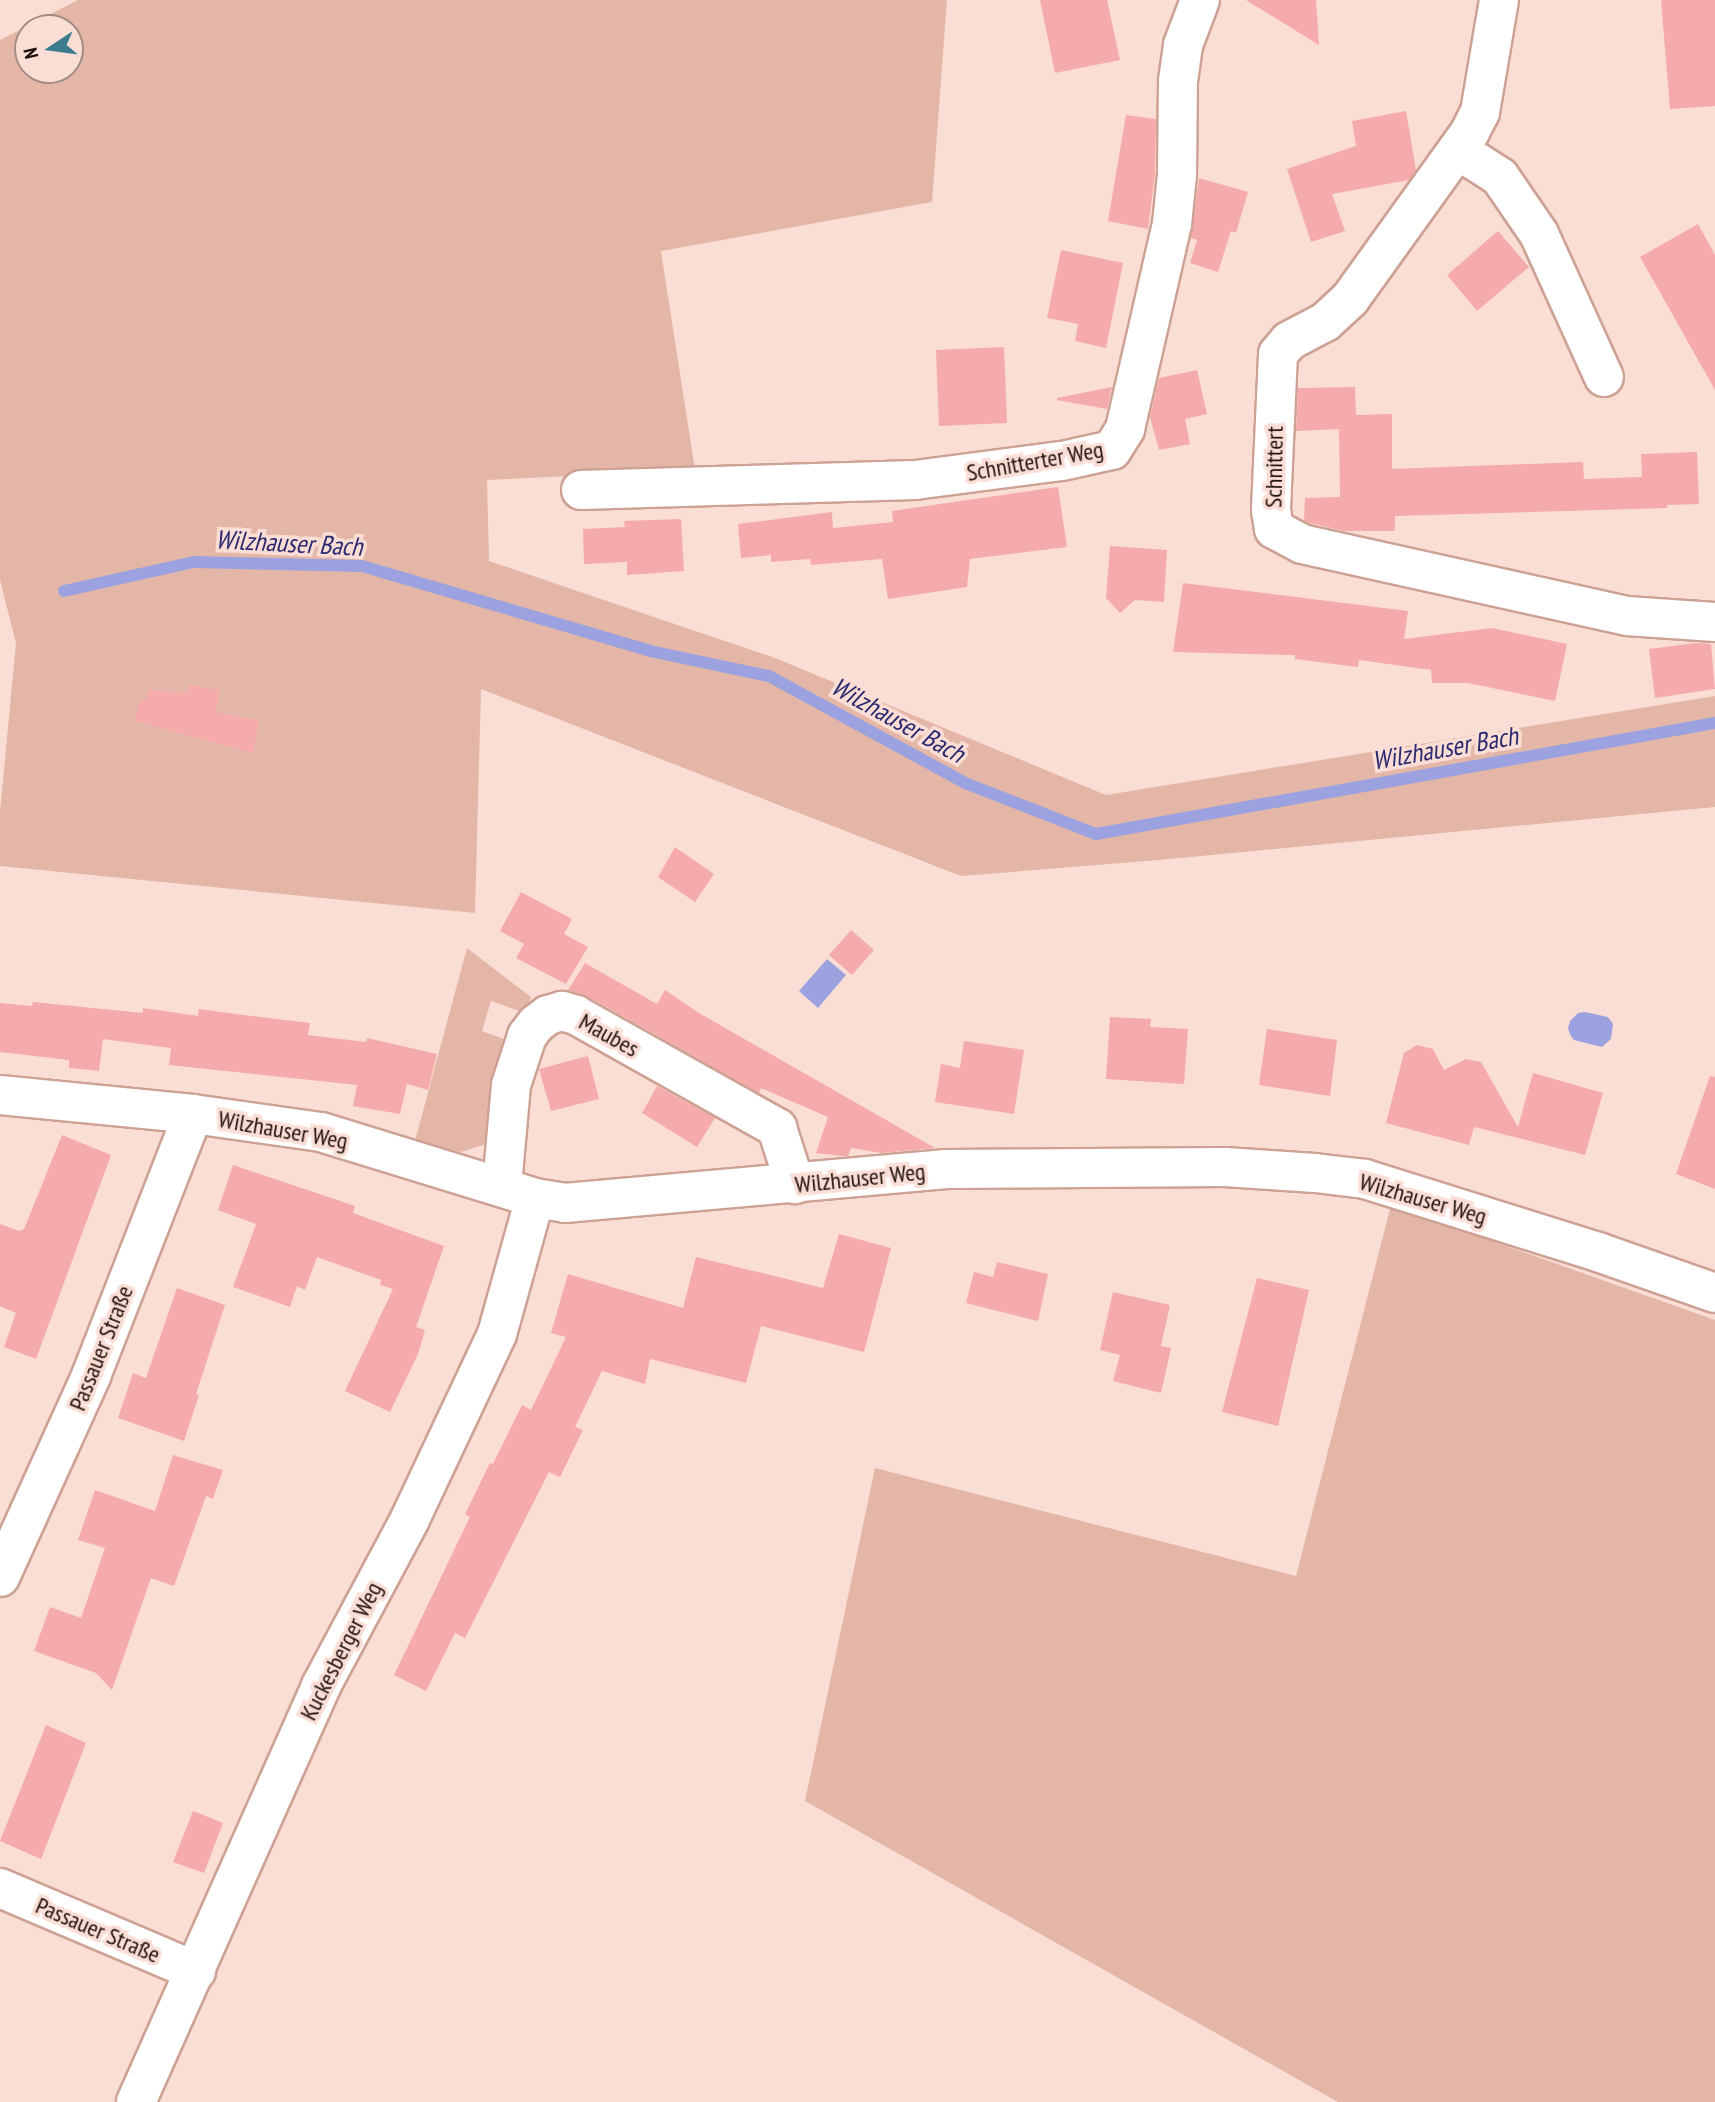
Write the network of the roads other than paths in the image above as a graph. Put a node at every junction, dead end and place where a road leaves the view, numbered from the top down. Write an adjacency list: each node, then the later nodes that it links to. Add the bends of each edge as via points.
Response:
1 (1200, 0): 5 (street, Schnitterter Weg, via 1183,45 1178,81 1172,224 1125,429 1112,450 915,480)
2 (1499, 0): 3 (street, Schnittert, via 1480,112)
3 (1458, 150): 4 (street, via 1500,177 1539,234); 6 (street, Schnittert, via 1350,299 1325,321 1289,341 1278,354 1274,528 1302,544 1626,616)
4 (1604, 376)
5 (581, 490)
6 (1715, 622)
7 (0, 1094): 8 (street, Wilzhauser Weg)
8 (193, 1114): 10 (street, Wilzhauser Weg, via 321,1132); 12 (street, Passauer Straße, via 92,1376)
9 (795, 1184): 10 (street, Wilzhauser Weg, via 604,1202 565,1203); 10 (street, Maubes, via 777,1128 562,1011 548,1015 527,1036 511,1085); 11 (street, Wilzhauser Weg, via 973,1169 1225,1167 1315,1173 1365,1179)
10 (518, 1192): 14 (street, Kuckesberger Weg, via 497,1335 410,1519 321,1686)
11 (1715, 1293)
12 (0, 1577)
13 (0, 1888): 14 (street, Passauer Straße)
14 (196, 1971): 15 (street, Kuckesberger Weg)
15 (136, 2102)

